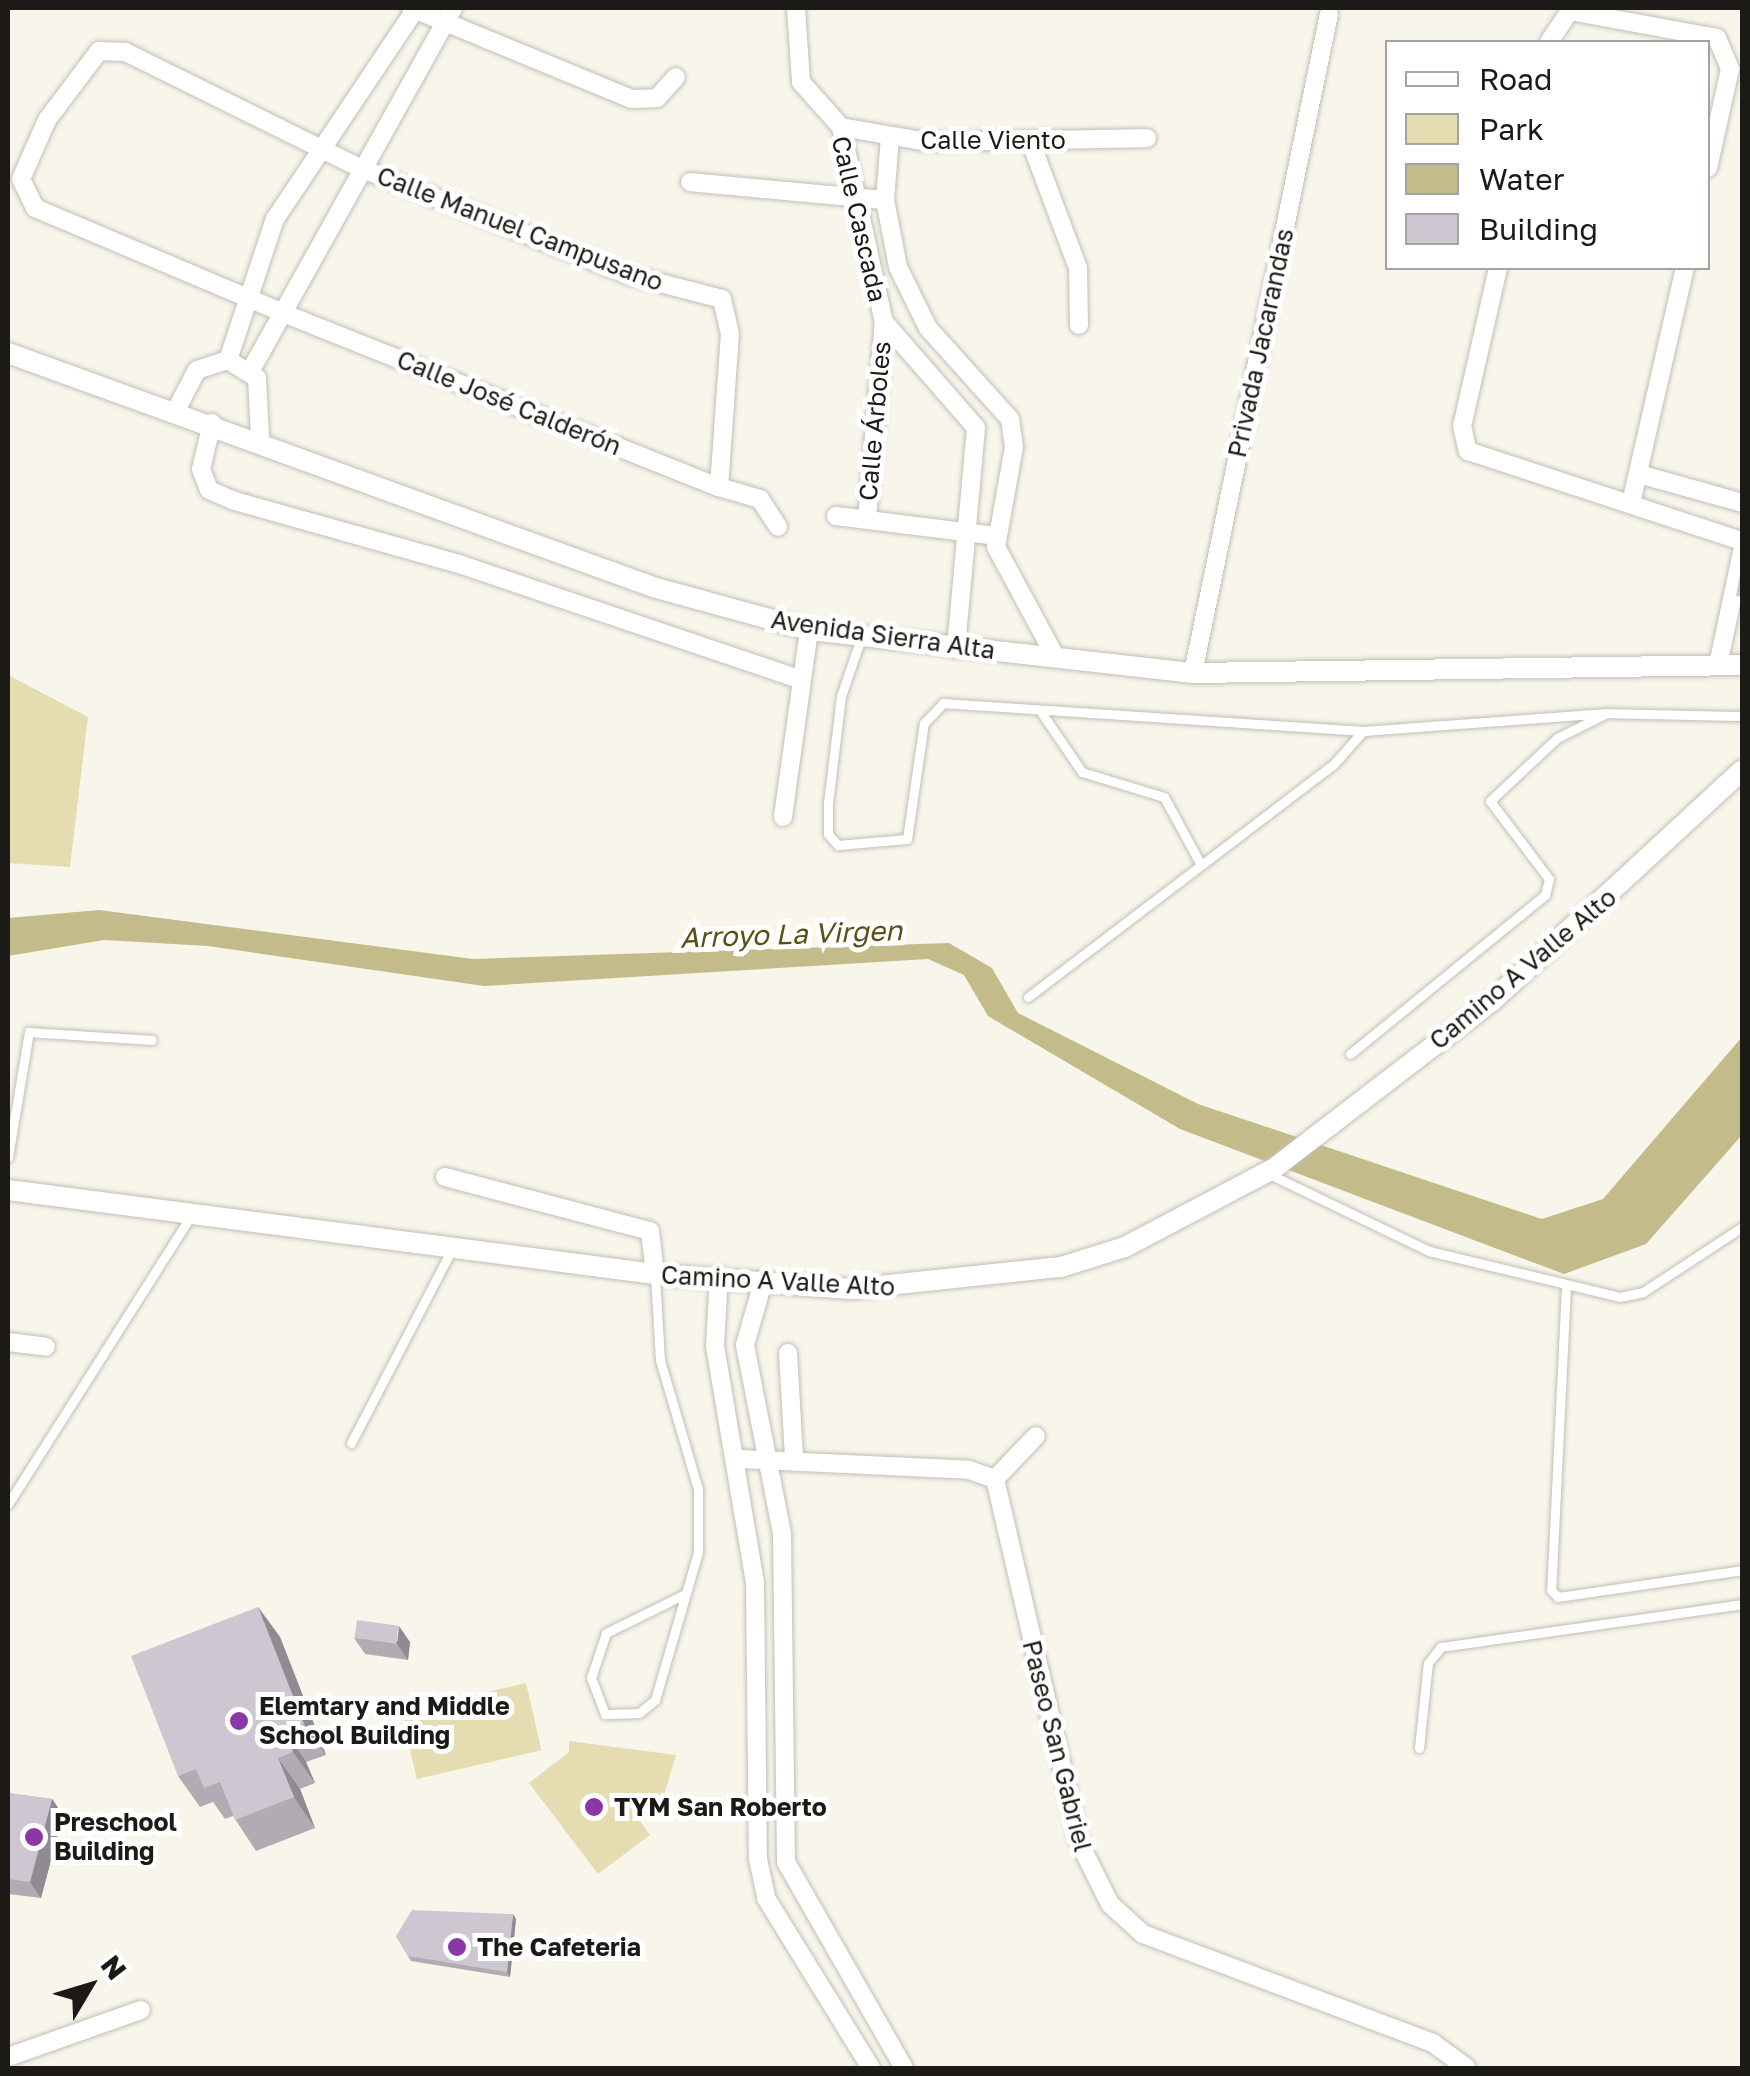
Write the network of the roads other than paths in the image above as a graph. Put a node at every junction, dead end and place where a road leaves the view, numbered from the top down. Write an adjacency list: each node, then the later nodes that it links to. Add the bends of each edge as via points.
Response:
1 (414, 8): 4 (street); 11 (street)
2 (796, 8): 7 (street, Calle Cascada, via 801,82)
3 (1329, 14): 49 (street, Privada Jacarandas)
4 (448, 15): 6 (street, via 632,99 657,98); 13 (street)
5 (1549, 40): 12 (street, via 1564,13 1717,38 1730,69)
6 (676, 76)
7 (841, 127): 8 (street, Calle Viento); 16 (street, Calle Cascada)
8 (890, 137): 10 (street, Calle Viento); 17 (street, Calle Cascada)
9 (1147, 138): 10 (street, Calle Viento)
10 (1031, 143): 23 (street, via 1078,268)
11 (322, 149): 13 (street, Calle Manuel Campusano); 15 (street, Calle Manuel Campusano, via 112,49 87,62 47,120 21,179); 20 (street, via 275,219)
12 (1710, 159)
13 (358, 166): 21 (street); 33 (street, Calle Manuel Campusano, via 629,275 722,299 730,334)
14 (690, 182): 16 (street)
15 (26, 198): 20 (street, Calle José Calderón)
16 (850, 198): 17 (street); 22 (street, Calle Cascada)
17 (885, 200): 27 (street, Calle Cascada, via 913,302)
18 (1498, 270): 34 (street, via 1462,426 1468,451)
19 (1685, 270): 32 (street)
20 (244, 296): 21 (street, Calle José Calderón); 25 (street)
21 (283, 313): 26 (street); 33 (street, Calle José Calderón)
22 (884, 322): 28 (street, Calle Cascada); 38 (street, Calle Árboles)
23 (1080, 325)
24 (8, 353): 29 (street, Avenida Sierra Alta)
25 (228, 360): 26 (street); 29 (street, via 197,370)
26 (252, 368): 31 (street, via 264,404)
27 (985, 387): 28 (street); 40 (street, Calle Cascada, via 1010,419 1014,447)
28 (964, 407): 39 (street, Calle Cascada, via 978,444)
29 (175, 412): 30 (street, Avenida Sierra Alta)
30 (212, 423): 31 (street, Avenida Sierra Alta); 50 (street, via 201,469 209,490 235,502 458,564)
31 (260, 438): 43 (street, Avenida Sierra Alta, via 654,587)
32 (1638, 474): 34 (street); 35 (street)
33 (719, 487): 37 (street, Calle José Calderón)
34 (1632, 503): 41 (street)
35 (1742, 503)
36 (836, 516): 38 (street)
37 (776, 518)
38 (867, 519): 39 (street)
39 (968, 532): 40 (street); 45 (street, Calle Cascada)
40 (996, 536): 46 (street, Calle Cascada, via 1010,585)
41 (1742, 541)
42 (1742, 552): 48 (street)
43 (809, 630): 44 (street, Avenida Sierra Alta); 50 (street)
44 (862, 636): 45 (street, Avenida Sierra Alta); 51 (lane, via 841,696 828,834 838,844 890,846 911,832 924,723 943,704)
45 (956, 648): 46 (street, Avenida Sierra Alta)
46 (1056, 658): 49 (street, Avenida Sierra Alta)
47 (1742, 665): 48 (street, Avenida Sierra Alta)
48 (1718, 666): 49 (street, Avenida Sierra Alta)
49 (1193, 673)
50 (802, 680): 56 (street)
51 (1041, 712): 54 (lane); 57 (lane, via 1082,772 1164,797)
52 (1607, 713): 53 (lane); 54 (lane); 60 (lane, via 1557,738 1490,801 1549,879 1545,895)
53 (1742, 716)
54 (1363, 731): 57 (lane)
55 (1742, 770): 63 (street, Camino A Valle Alto, via 1492,1001)
56 (782, 817)
57 (1201, 865): 58 (lane)
58 (1028, 997)
59 (152, 1040): 61 (lane, via 28,1032)
60 (1350, 1054)
61 (12, 1093): 62 (lane)
62 (8, 1157)
63 (1270, 1171): 71 (street, Camino A Valle Alto, via 1125,1247 1043,1271 892,1289); 72 (lane, via 1429,1251)
64 (445, 1178): 69 (street, via 650,1230)
65 (8, 1190): 66 (street, Camino A Valle Alto)
66 (190, 1217): 68 (street, Camino A Valle Alto); 84 (lane)
67 (1742, 1227): 72 (lane, via 1643,1292)
68 (452, 1249): 69 (street, Camino A Valle Alto); 79 (lane)
69 (655, 1274): 70 (street, Camino A Valle Alto); 86 (lane, via 660,1360 698,1489 698,1552)
70 (720, 1276): 71 (street, Camino A Valle Alto); 74 (street)
71 (764, 1279): 75 (street)
72 (1566, 1287): 85 (lane, via 1551,1590 1558,1597)
73 (8, 1342): 76 (street)
74 (714, 1346): 75 (street); 82 (street)
75 (744, 1346): 80 (street)
76 (46, 1347)
77 (788, 1353): 81 (street)
78 (1036, 1436): 83 (street)
79 (352, 1444)
80 (766, 1456): 81 (street); 82 (street); 89 (street, via 782,1534)
81 (794, 1458): 83 (street)
82 (739, 1459): 88 (street, via 755,1582)
83 (995, 1479): 97 (street, Paseo San Gabriel, via 1009,1507 1054,1749 1080,1844 1110,1904 1143,1934 1433,2044)
84 (8, 1504)
85 (1742, 1570)
86 (685, 1594): 86 (lane, via 656,1700 639,1713 604,1714 591,1678 606,1633)
87 (1742, 1604): 90 (lane, via 1442,1647 1428,1663)
88 (754, 1664): 89 (street); 92 (street)
89 (783, 1666): 91 (street, via 782,1820)
90 (1420, 1748)
91 (794, 1888): 92 (street); 95 (street)
92 (766, 1898): 96 (street)
93 (141, 2010): 94 (street)
94 (8, 2057)
95 (900, 2062): 96 (street)
96 (872, 2068)
97 (1467, 2068)

